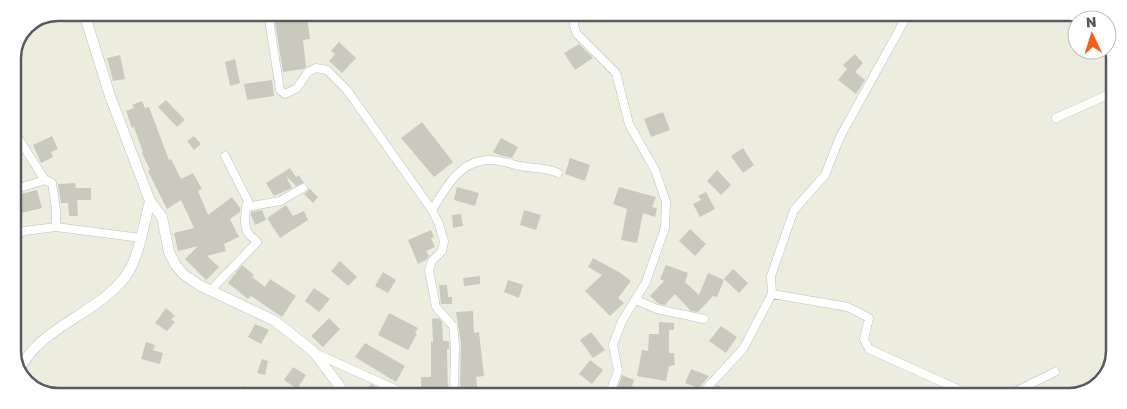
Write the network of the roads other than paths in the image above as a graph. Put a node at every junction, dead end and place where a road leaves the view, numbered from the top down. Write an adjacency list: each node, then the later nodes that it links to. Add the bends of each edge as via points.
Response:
1 (87, 21): 13 (street, via 110,96)
2 (269, 21): 15 (street, via 280,90 285,94 296,88 308,72 316,68 328,70 347,90)
3 (573, 21): 21 (street, via 578,34 616,73 629,124 655,170 666,202 665,228 646,282)
4 (904, 21): 20 (street, via 840,137 825,175 794,210 771,276)
5 (1106, 96): 6 (street)
6 (1056, 118)
7 (21, 142): 10 (street)
8 (225, 156): 14 (street, via 248,201)
9 (558, 173): 15 (street, via 499,161 480,161 451,180)
10 (45, 180): 11 (street); 16 (street, via 52,183)
11 (21, 188)
12 (303, 188): 14 (street, via 280,201)
13 (150, 201): 18 (street); 19 (street, via 162,217 168,252 175,264 183,274)
14 (246, 207): 19 (street, via 248,233 257,242)
15 (432, 210): 28 (street, via 444,241 442,251 432,261 429,270 436,307 453,326)
16 (56, 227): 17 (street); 18 (street)
17 (21, 233)
18 (141, 238): 24 (street, via 126,276 106,297 42,341)
19 (210, 291): 23 (street, via 275,321)
20 (772, 294): 30 (street, via 743,349); 31 (street, via 858,311 869,318 864,339 869,349)
21 (636, 300): 22 (street, via 657,310); 29 (street, via 622,321 613,345 618,371)
22 (704, 319)
23 (314, 352): 26 (street); 27 (street)
24 (23, 364)
25 (1054, 372): 32 (street)
26 (341, 388)
27 (393, 388)
28 (454, 388)
29 (612, 388)
30 (707, 388)
31 (955, 388)
32 (1022, 388)

